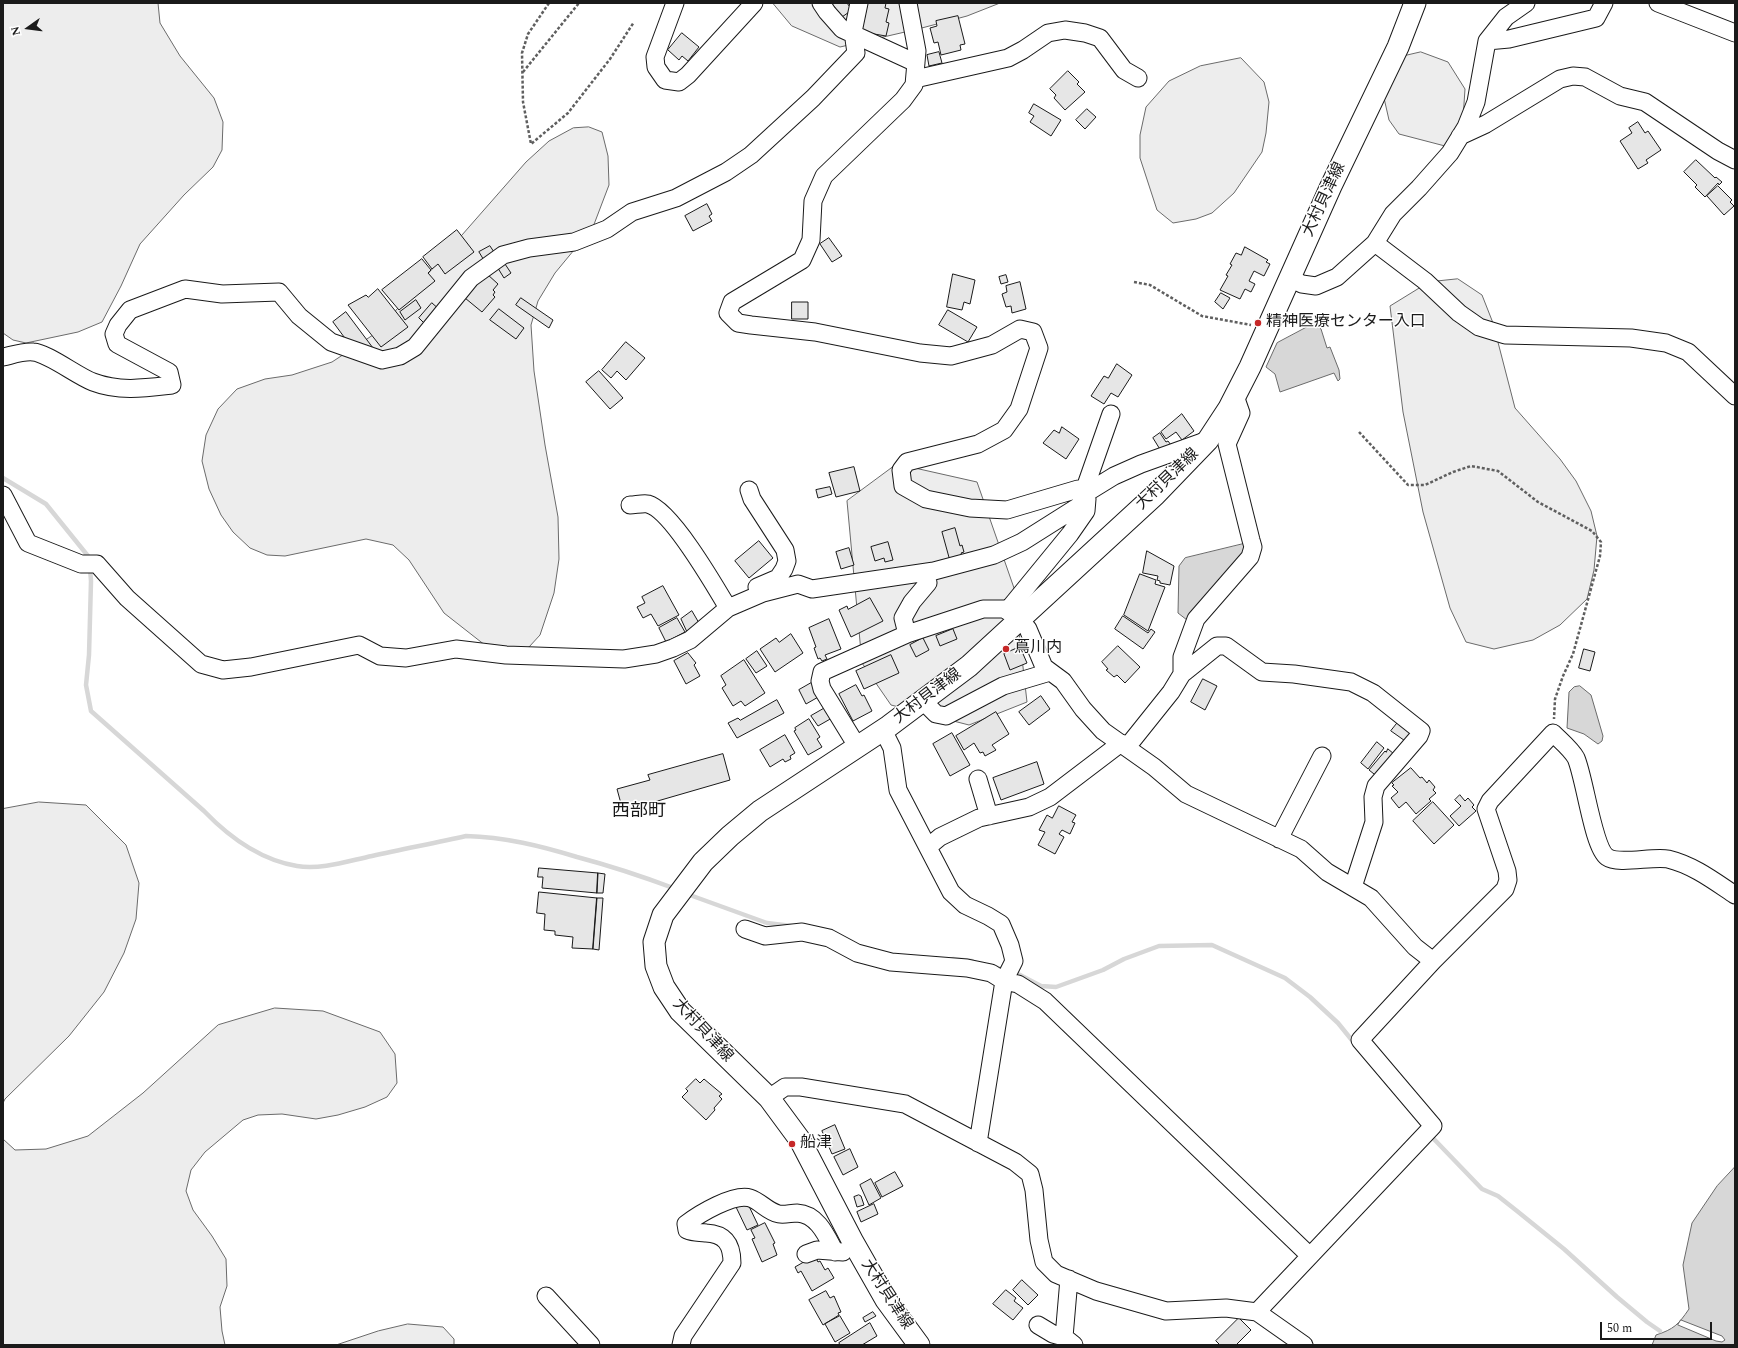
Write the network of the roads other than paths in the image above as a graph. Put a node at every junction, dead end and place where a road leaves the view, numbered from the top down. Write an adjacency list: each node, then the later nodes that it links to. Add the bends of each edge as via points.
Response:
1 (675, 3): 2 (street, via 655,56 656,67 665,80 679,82)
2 (754, 3)
3 (821, 3): 11 (street, via 842,28)
4 (859, 3): 11 (street)
5 (908, 3): 13 (street, via 917,51)
6 (1415, 3): 18 (main road, 大村貝津線, via 1398,47)
7 (1526, 3): 12 (street, via 1506,17)
8 (1604, 3): 12 (street, via 1596,18 1509,39)
9 (1658, 3): 10 (street)
10 (1735, 33)
11 (853, 35): 13 (street); 19 (street, via 856,53 813,98 751,155 689,192 632,212 607,228 574,242 529,248 503,255 471,278 415,347 400,356 382,360 331,342 299,316 279,292 222,294 185,289 130,310 114,334 117,344 169,372 172,385 119,388 93,382 34,352)
12 (1488, 41): 15 (street, via 1476,102)
13 (915, 71): 14 (street, via 1008,58 1048,33 1065,30 1100,38 1124,70); 25 (street, via 914,85 903,100 824,176 813,201 811,240 802,260 732,302 728,313 738,322 751,326 815,332 920,353 952,356 992,345 1020,329 1033,332 1038,348 1019,409 1004,430 978,444 907,462 900,470 903,486 926,498 970,508 1008,510 1078,489)
14 (1138, 78)
15 (1460, 136): 16 (street, via 1486,124 1560,79 1585,77 1620,96 1645,102); 17 (street, via 1450,153 1393,214)
16 (1735, 160)
17 (1375, 243): 18 (street, via 1337,278 1316,286 1302,284); 20 (street, via 1479,327 1505,335 1631,338 1666,343 1688,352)
18 (1289, 278): 21 (main road, 大村貝津線)
19 (3, 357)
20 (1735, 395)
21 (1235, 396): 23 (main road, 大村貝津線); 33 (street, via 1240,412 1227,444 1252,547 1250,557 1196,619 1182,657)
22 (1111, 414): 25 (street)
23 (1208, 440): 25 (street, via 1141,464); 30 (main road, 大村貝津線, via 1155,495)
24 (749, 490): 29 (street, via 752,499 785,550 787,561 778,578)
25 (1086, 492): 28 (street, via 1079,506 1022,542 994,555); 30 (street, via 1086,511)
26 (3, 495): 29 (street, via 28,543 81,564 97,564 127,598 201,664 223,670 251,667 360,644 380,656 406,658 456,649 506,655 624,659 656,654 690,640)
27 (630, 505): 29 (street, via 648,504 665,515 708,573)
28 (926, 572): 29 (street, via 812,589 798,584); 31 (street, via 928,583 903,618)
29 (726, 604)
30 (1014, 615): 31 (street, via 1004,609 983,609); 32 (street, via 1028,629 1044,667); 34 (main road, 大村貝津線, via 969,666)
31 (907, 634): 37 (street, via 822,672 822,689)
32 (1050, 672): 34 (street, via 1003,686 946,716 936,714); 36 (street, via 1063,681 1103,731)
33 (1182, 674): 36 (street, via 1171,692); 43 (street, via 1217,646 1226,646 1262,672 1351,682 1373,693 1421,731 1376,786 1373,797 1374,822)
34 (924, 701): 35 (main road, 大村貝津線)
35 (883, 730): 37 (main road, 大村貝津線); 42 (street, via 892,748 898,790)
36 (1124, 745): 40 (street, via 1050,797 1029,807); 41 (street, via 1186,794)
37 (857, 746): 48 (main road, 大村貝津線, via 760,811 703,862 663,915 654,942 656,966 664,987 680,1011)
38 (1322, 756): 41 (street)
39 (978, 779): 40 (street)
40 (989, 816): 42 (street, via 960,826)
41 (1279, 839): 43 (street, via 1301,849 1327,872)
42 (928, 847): 47 (street, via 951,892 965,905 1001,924 1014,961)
43 (1353, 887): 46 (street, via 1371,898 1415,946)
44 (1735, 895): 46 (street, via 1702,872 1667,859 1619,860 1607,857 1599,847 1581,771 1575,757 1554,733 1490,801 1486,809 1507,872 1505,889)
45 (745, 929): 47 (street, via 765,936 802,932 829,938 857,953 891,962 967,968 991,973)
46 (1433, 961): 53 (street, via 1360,1040 1433,1126)
47 (1004, 982): 49 (street); 53 (street, via 1018,984 1045,1001)
48 (768, 1098): 49 (street, via 785,1087 801,1087 905,1104); 50 (main road, 大村貝津線, via 800,1140)
49 (978, 1143): 54 (street, via 1015,1162 1030,1174 1044,1262 1056,1274)
50 (856, 1248): 51 (street, via 841,1253); 61 (main road, 大村貝津線, via 886,1300)
51 (835, 1252): 52 (street, via 817,1250); 60 (street, via 822,1228 810,1216 798,1213 779,1214 750,1198 736,1197 693,1219 686,1224 687,1230 693,1233 719,1235 727,1242 732,1254 732,1263 683,1336)
52 (806, 1254)
53 (1310, 1256): 56 (street)
54 (1069, 1279): 56 (street, via 1096,1291 1166,1311 1226,1308); 58 (street)
55 (546, 1296): 59 (street)
56 (1257, 1312): 62 (street)
57 (1038, 1325): 58 (street)
58 (1069, 1341)
59 (591, 1345)
60 (681, 1345)
61 (919, 1345)
62 (1304, 1345)

